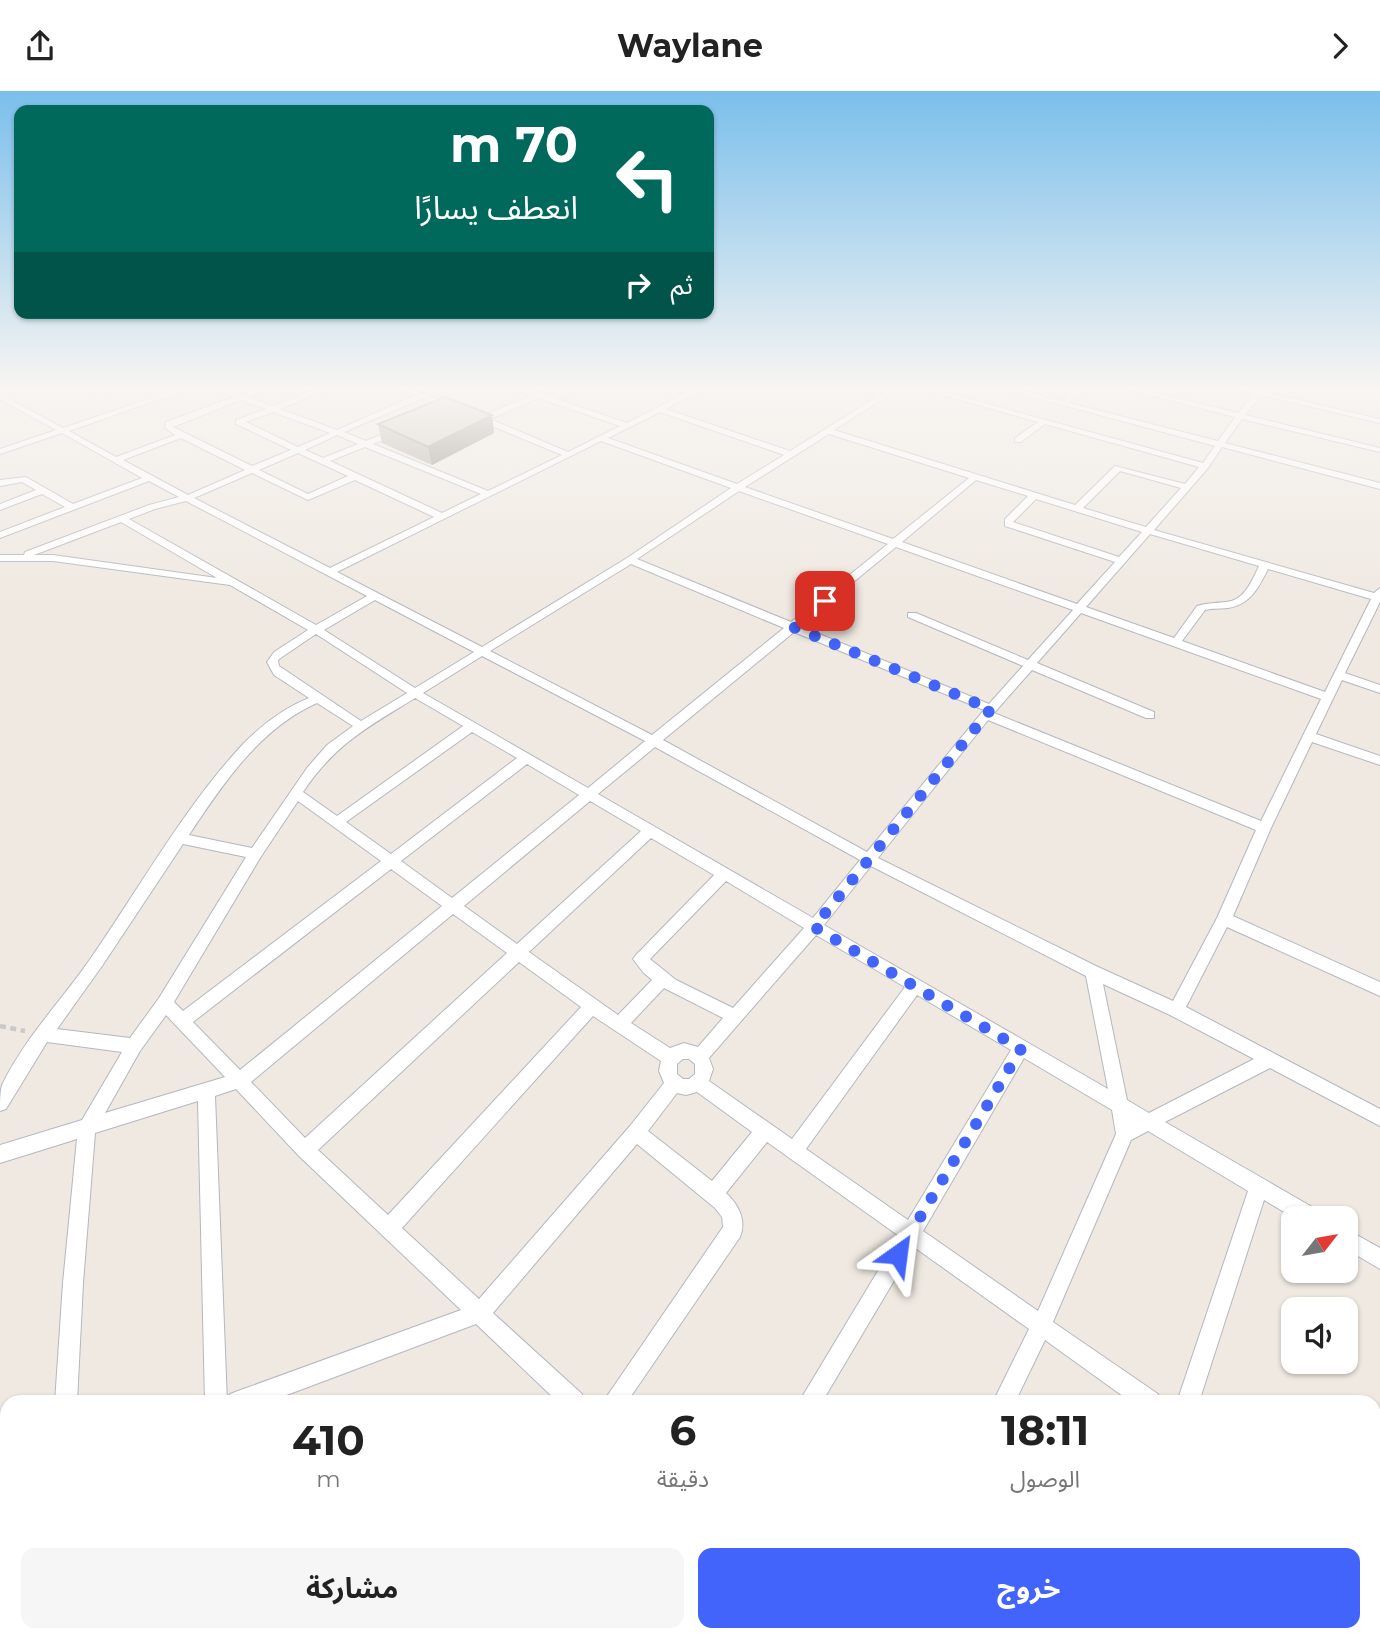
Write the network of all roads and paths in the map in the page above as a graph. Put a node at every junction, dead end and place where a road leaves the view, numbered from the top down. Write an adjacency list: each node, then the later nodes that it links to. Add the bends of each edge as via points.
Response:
1 (230, 459): 16 (street)
2 (276, 459): 16 (street)
3 (315, 459): 14 (street)
4 (328, 459): 14 (street)
5 (403, 459): 25 (street)
6 (556, 459): 25 (street)
7 (659, 459): 22 (street)
8 (782, 459): 22 (street)
9 (918, 459): 18 (street)
10 (1181, 459): 15 (street)
11 (1209, 459): 15 (street)
12 (1278, 459): 21 (street)
13 (115, 460): 19 (street)
14 (321, 462): 17 (street)
15 (1205, 466): 23 (street)
16 (252, 470): 17 (street, via 310,498); 27 (street)
17 (354, 477): 31 (street)
18 (975, 477): 26 (street); 35 (street)
19 (149, 478): 27 (street); 29 (street)
20 (0, 483): 24 (street, via 20,478)
21 (1380, 486)
22 (738, 487): 35 (street); 38 (street)
23 (1186, 487): 30 (street, via 1118,468); 33 (street)
24 (42, 491): 28 (street); 29 (street)
25 (485, 493): 31 (street)
26 (1034, 496): 30 (street); 39 (street, via 1008,524)
27 (187, 498): 32 (street); 41 (street)
28 (0, 507)
29 (71, 507): 34 (street)
30 (1076, 509): 33 (street)
31 (440, 516): 41 (street)
32 (122, 519): 36 (street); 42 (street)
33 (1148, 531): 39 (street); 40 (street)
34 (0, 535)
35 (896, 543): 45 (street); 47 (street)
36 (20, 557): 37 (street); 42 (street)
37 (0, 558)
38 (630, 560): 47 (street); 50 (street)
39 (1121, 561): 45 (street)
40 (1265, 565): 43 (street); 49 (street, via 1242,601 1201,608)
41 (332, 571): 44 (street)
42 (236, 583): 48 (street)
43 (1378, 594): 52 (street)
44 (375, 595): 48 (street); 50 (street)
45 (1078, 609): 49 (street); 51 (street)
46 (912, 615): 51 (street)
47 (793, 627): 57 (street); 62 (street)
48 (318, 631): 54 (street); 56 (street, via 275,655 272,662 282,676)
49 (1175, 643): 55 (street)
50 (480, 651): 54 (street); 62 (street)
51 (1031, 665): 57 (street); 58 (street)
52 (1339, 675): 53 (street); 55 (street)
53 (1380, 689)
54 (414, 692): 59 (street); 60 (street)
55 (1328, 697): 61 (street)
56 (317, 699): 59 (street); 70 (street, via 271,725 248,747)
57 (989, 712): 68 (street); 72 (street)
58 (1150, 715)
59 (361, 726): 65 (street, via 331,748)
60 (472, 726): 63 (street); 67 (street)
61 (1309, 736): 64 (street); 68 (street)
62 (656, 742): 66 (street); 72 (street)
63 (526, 758): 66 (street); 73 (street)
64 (1380, 761)
65 (297, 794): 67 (street); 71 (street)
66 (589, 795): 69 (street); 75 (street)
67 (337, 822): 73 (street)
68 (1264, 828): 76 (street)
69 (650, 831): 74 (street); 78 (street)
70 (179, 838): 71 (street); 90 (street)
71 (255, 854): 83 (street)
72 (869, 859): 77 (street); 79 (street)
73 (389, 861): 75 (street); 87 (street)
74 (724, 874): 77 (street); 80 (street, via 641,959)
75 (453, 907): 78 (street); 96 (street)
76 (1224, 919): 82 (street); 85 (street)
77 (814, 927): 81 (street); 86 (street)
78 (520, 953): 84 (street); 108 (street)
79 (1093, 972): 85 (street); 101 (street)
80 (663, 979): 86 (street); 88 (street)
81 (914, 986): 92 (street); 109 (street)
82 (1380, 989)
83 (165, 1003): 87 (street); 91 (street)
84 (592, 1006): 88 (street); 114 (street)
85 (1177, 1010): 95 (street)
86 (736, 1017): 93 (street)
87 (182, 1021): 96 (street)
88 (619, 1024): 94 (street)
89 (0, 1026): 90 (path)
90 (43, 1034): 91 (street); 100 (street)
91 (134, 1046): 104 (street)
92 (1021, 1049): 101 (street); 115 (street)
93 (700, 1056): 94 (street, via 685,1052); 98 (street, via 706,1070)
94 (671, 1058): 97 (street, via 668,1075)
95 (1269, 1059): 102 (street); 103 (street)
96 (241, 1080): 99 (street); 108 (street)
97 (674, 1083): 98 (street, via 686,1087); 106 (street)
98 (698, 1083): 105 (street)
99 (206, 1092): 104 (street); 121 (street)
100 (0, 1103)
101 (1118, 1103): 103 (street); 107 (street)
102 (1380, 1118)
103 (1150, 1121): 107 (street); 111 (street)
104 (87, 1129): 110 (street); 120 (street)
105 (765, 1130): 109 (street); 112 (street)
106 (636, 1132): 112 (street); 118 (street)
107 (1125, 1134): 119 (street)
108 (305, 1150): 114 (street)
109 (794, 1151): 115 (street)
110 (0, 1154)
111 (1259, 1186): 113 (street); 128 (street)
112 (713, 1194): 124 (street, via 729,1207 733,1230)
113 (1292, 1206)
114 (389, 1228): 118 (street)
115 (911, 1233): 119 (street); 125 (street)
116 (1358, 1245): 117 (street)
117 (1380, 1259)
118 (480, 1313): 122 (street); 123 (street)
119 (1042, 1324): 126 (street); 127 (street)
120 (66, 1395)
121 (216, 1395)
122 (257, 1395)
123 (567, 1395)
124 (619, 1395)
125 (814, 1395)
126 (1007, 1395)
127 (1140, 1395)
128 (1190, 1395)

